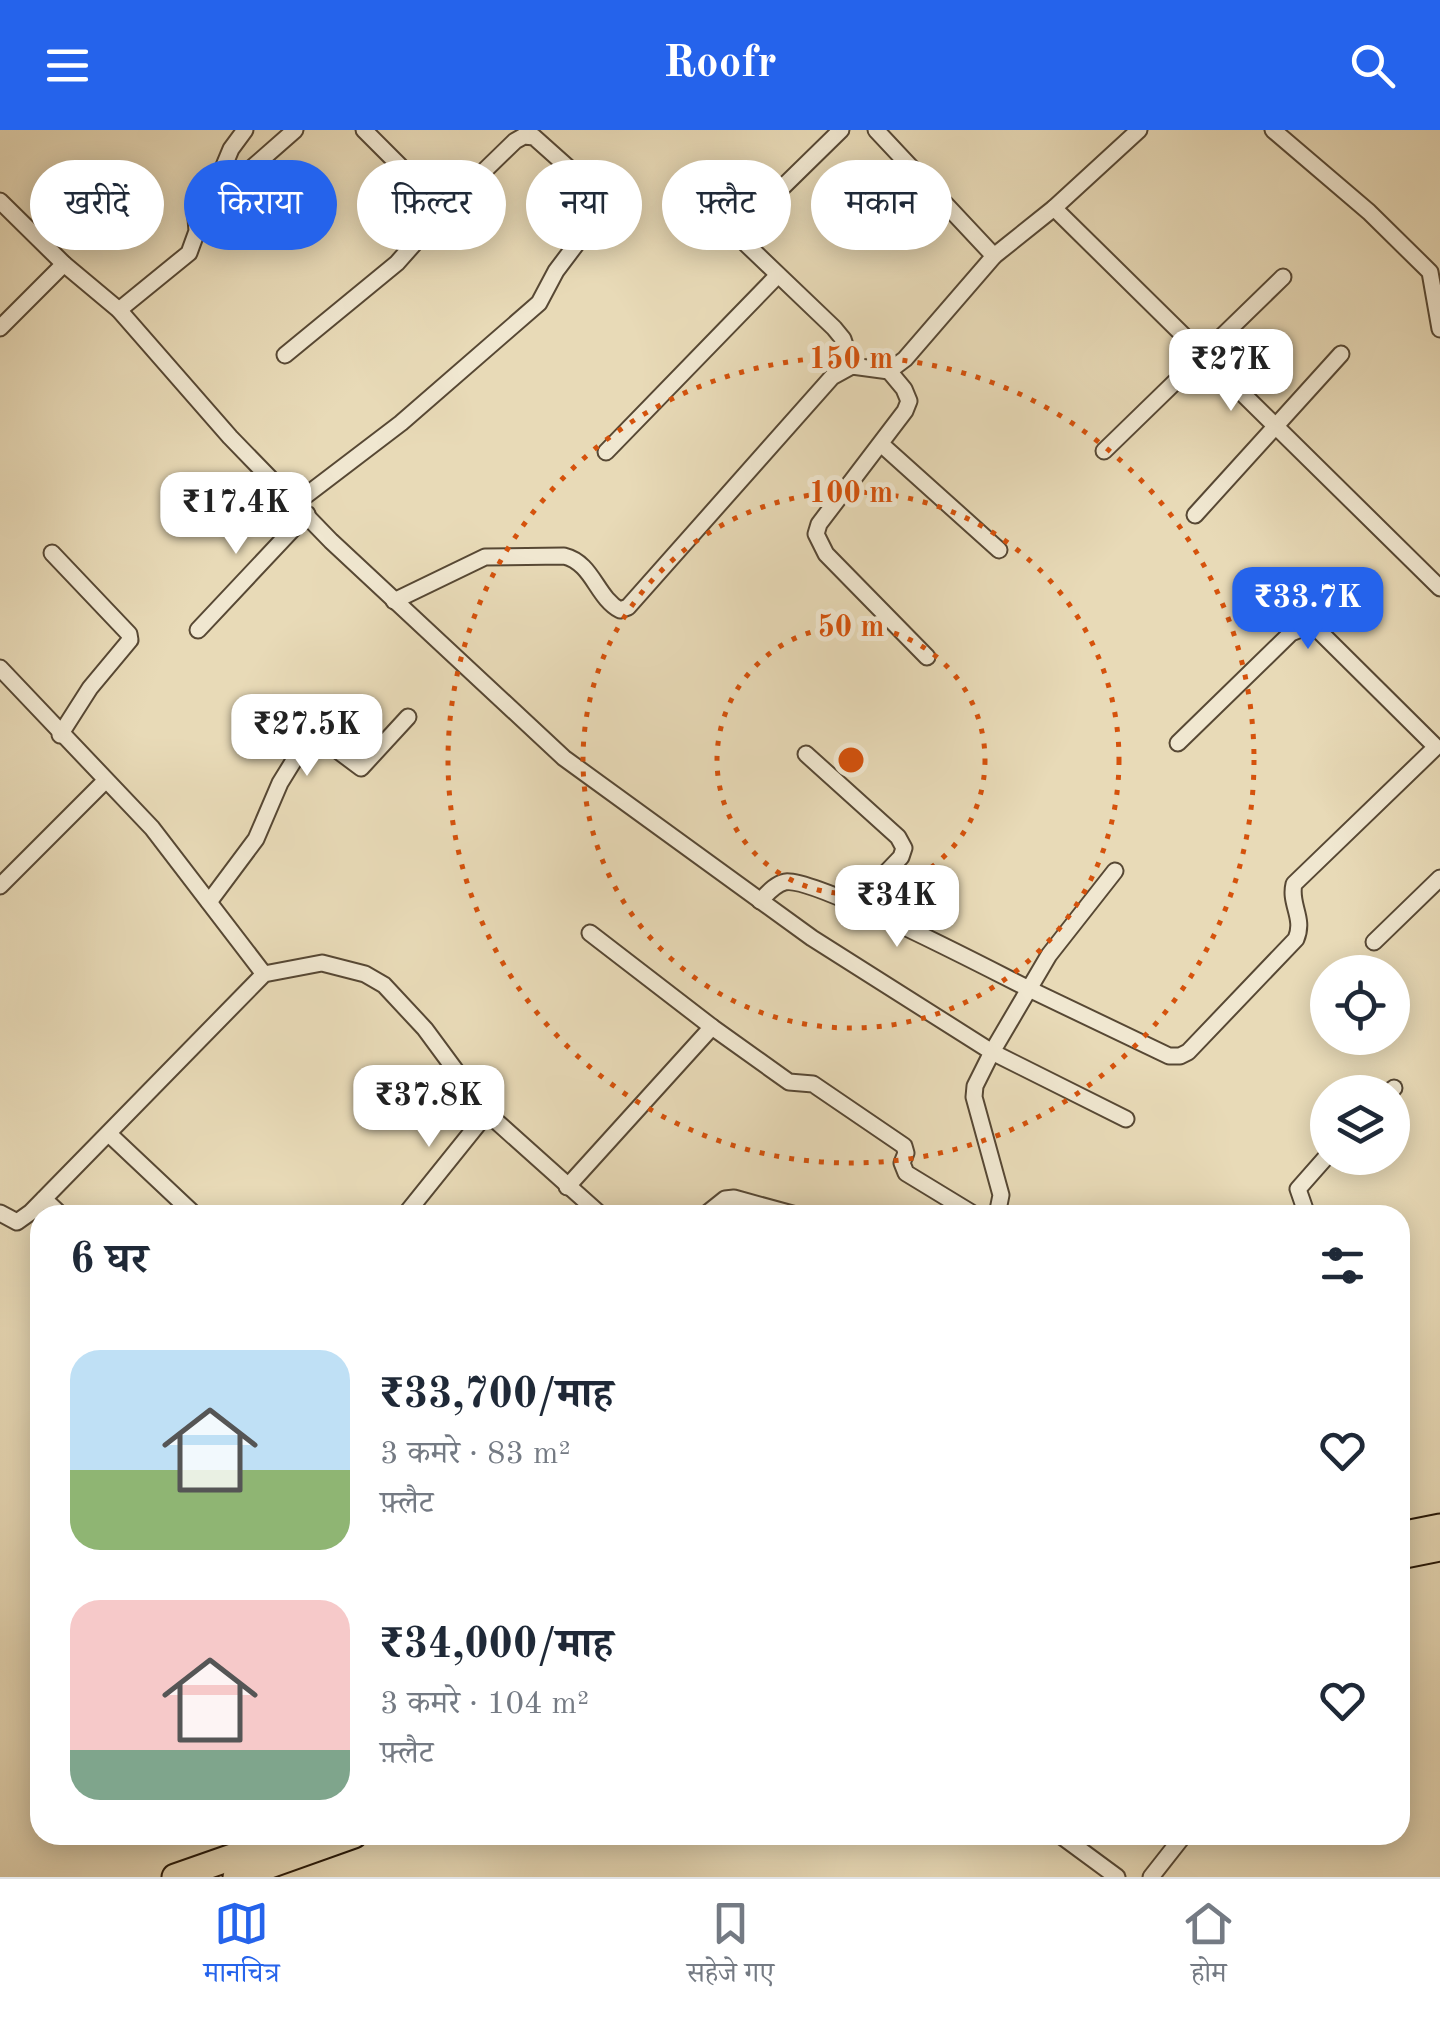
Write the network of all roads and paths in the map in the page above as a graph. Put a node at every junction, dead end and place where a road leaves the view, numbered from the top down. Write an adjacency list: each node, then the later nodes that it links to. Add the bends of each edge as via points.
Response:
1 (245, 130): 8 (street)
2 (295, 130): 9 (street)
3 (364, 130): 10 (street)
4 (841, 130): 18 (street, via 740,233)
5 (876, 130): 16 (street)
6 (1138, 130): 13 (street)
7 (1273, 130): 22 (street, via 1430,272)
8 (227, 160)
9 (261, 160)
10 (394, 160)
11 (495, 160): 32 (street, via 515,141 534,137 600,195 599,214 540,303)
12 (0, 201): 17 (street)
13 (1054, 208): 16 (street); 23 (street)
14 (191, 250): 20 (street)
15 (409, 250): 25 (street)
16 (994, 256): 27 (street)
17 (64, 264): 20 (street); 21 (street)
18 (778, 274): 26 (street, via 834,328); 31 (street)
19 (1283, 277): 23 (street)
20 (119, 310): 32 (street)
21 (0, 328)
22 (1440, 329)
23 (1202, 354): 28 (street); 30 (street)
24 (1342, 354): 28 (street)
25 (285, 355)
26 (852, 366): 27 (street); 37 (street, via 832,377 628,606 612,606 586,568 564,556 485,557)
27 (888, 372): 29 (street, via 909,401)
28 (1276, 426): 33 (street); 36 (street)
29 (881, 444): 34 (street); 39 (street, via 816,534 826,554)
30 (1104, 451)
31 (606, 452)
32 (301, 509): 37 (street); 38 (street)
33 (1195, 515)
34 (1000, 550)
35 (52, 553): 42 (street, via 130,640)
36 (1440, 588)
37 (394, 601): 50 (street, via 564,758)
38 (198, 630)
39 (927, 657)
40 (0, 668): 42 (street)
41 (408, 717): 51 (street, via 361,768 310,736 256,839)
42 (60, 735): 46 (street)
43 (1178, 744): 44 (street, via 1291,633 1306,627 1318,630)
44 (1439, 747): 56 (street, via 1294,884 1301,928 1296,939 1188,1052 1169,1056)
45 (806, 754): 52 (street, via 904,848)
46 (106, 782): 49 (street); 51 (street)
47 (1115, 871): 56 (street)
48 (1440, 878): 54 (street)
49 (1, 885)
50 (760, 900): 52 (street, via 788,881); 58 (street)
51 (209, 902): 55 (street)
52 (855, 904): 56 (street)
53 (590, 933): 57 (street)
54 (1374, 942)
55 (264, 974): 59 (street, via 322,963 384,985); 61 (street)
56 (1029, 988): 58 (street)
57 (712, 1027): 63 (street); 72 (street, via 789,1082 810,1082 904,1146 906,1173)
58 (992, 1052): 60 (street); 73 (street, via 974,1097)
59 (488, 1114): 63 (street); 68 (street)
60 (1126, 1119)
61 (109, 1134): 64 (street); 67 (street)
62 (1311, 1175): 74 (street, via 1298,1190)
63 (567, 1187): 69 (street)
64 (44, 1199): 65 (street); 66 (street)
65 (37, 1205)
66 (50, 1205)
67 (184, 1205)
68 (414, 1205)
69 (589, 1205)
70 (718, 1205): 71 (street, via 734,1198)
71 (760, 1205)
72 (959, 1205)
73 (998, 1205)
74 (1303, 1205)
75 (30, 1211): 76 (street, via 17,1222)
76 (0, 1213)
77 (1440, 1527): 78 (highway)
78 (1410, 1532)
79 (1440, 1548): 80 (highway)
80 (1410, 1554)
81 (267, 1845): 85 (highway)
82 (326, 1845): 86 (highway)
83 (1074, 1845): 87 (street)
84 (1176, 1845): 88 (street)
85 (175, 1877)
86 (236, 1877)
87 (1117, 1877)
88 (1150, 1877)

